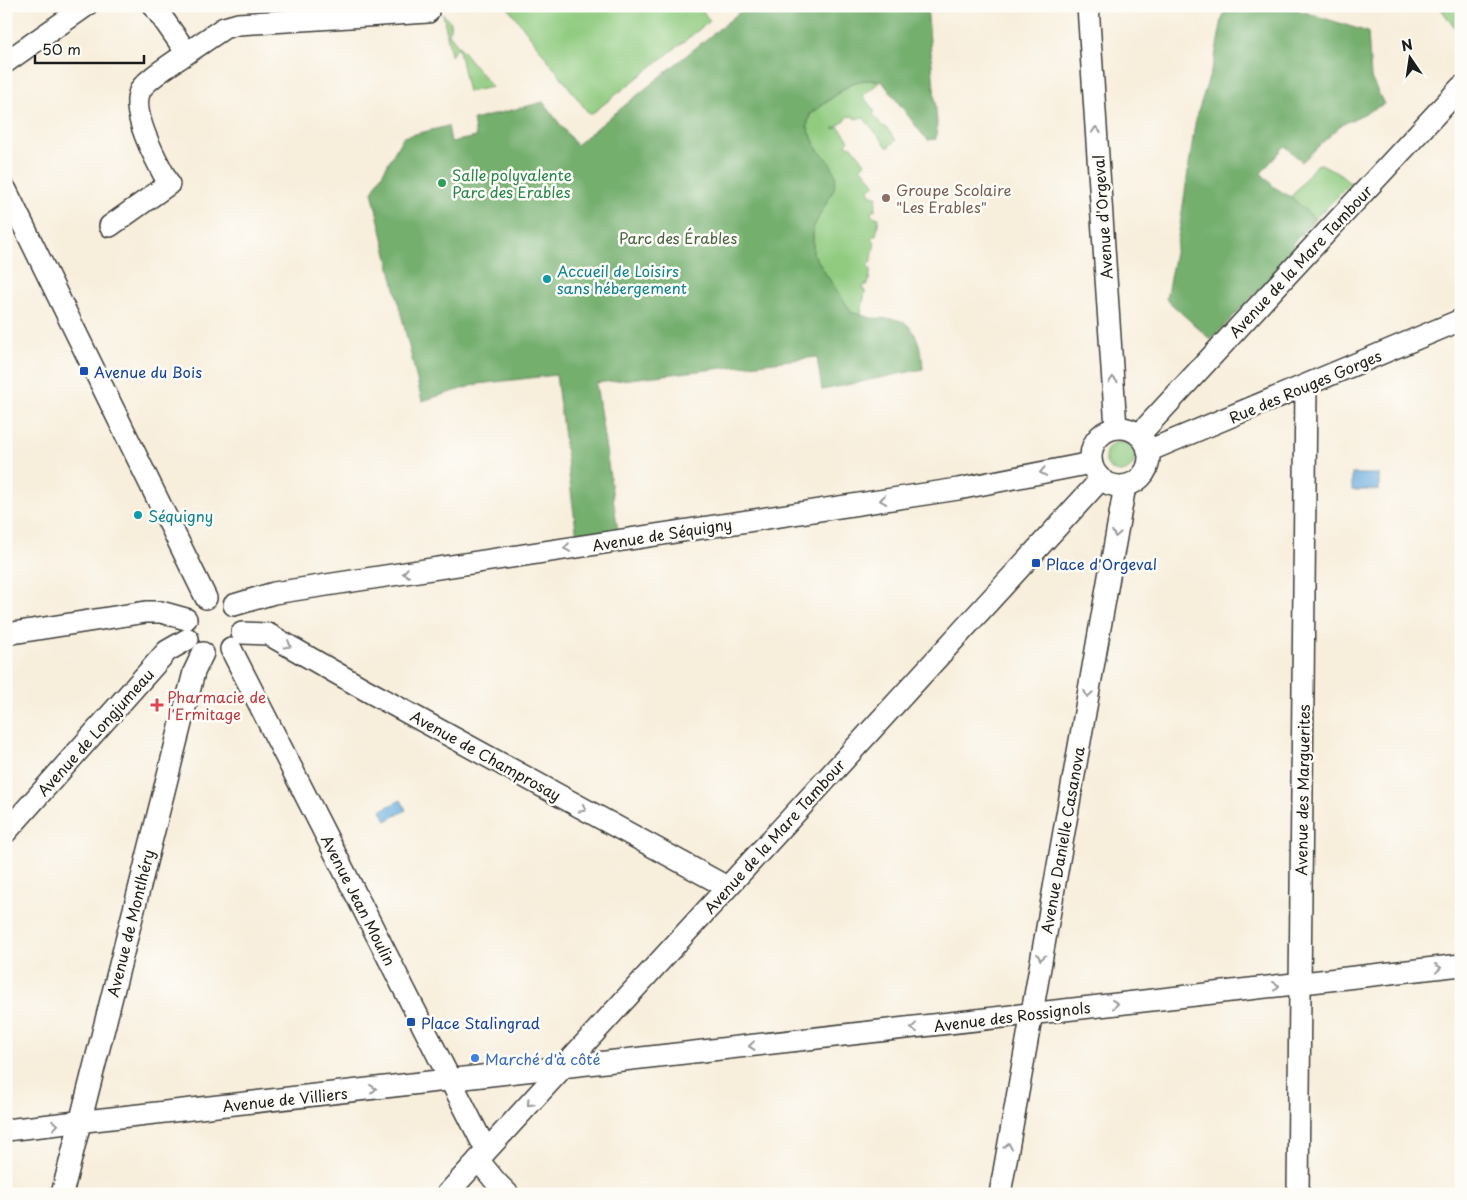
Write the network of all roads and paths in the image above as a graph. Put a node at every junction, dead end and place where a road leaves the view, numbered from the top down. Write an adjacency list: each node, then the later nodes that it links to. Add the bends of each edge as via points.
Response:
1 (86, 6): 6 (street)
2 (154, 6): 5 (street)
3 (1088, 6): 12 (street, Avenue d'Orgeval, one-way to 3)
4 (428, 12): 5 (street, via 238,24 224,28)
5 (187, 53): 9 (street, via 146,84 139,94 138,107 150,146 170,184)
6 (6, 62)
7 (1461, 87): 13 (street, Avenue de la Mare Tambour)
8 (6, 190): 16 (street)
9 (110, 226)
10 (1461, 320): 11 (street, Rue des Rouges Gorges)
11 (1306, 386): 13 (street, Rue des Rouges Gorges); 24 (street, Avenue des Marguerites)
12 (1116, 428): 13 (street, via 1132,431); 14 (street, via 1107,431 1094,444 1091,453)
13 (1144, 443): 15 (street, via 1148,465 1145,472)
14 (1096, 471): 15 (street, via 1109,484); 17 (street, Avenue de Séquigny, one-way to 17, via 948,490 274,593); 22 (street, Avenue de la Mare Tambour)
15 (1125, 486): 25 (street, Avenue Danielle Casanova, one-way to 25)
16 (206, 598): 17 (street, via 216,597); 19 (street, via 190,610)
17 (234, 605): 20 (street, via 243,623)
18 (6, 634): 19 (street, via 161,612)
19 (192, 637): 20 (street, via 212,655 222,654); 21 (street, Avenue de Longjumeau, via 166,651); 28 (street, Avenue de Montlhéry, via 194,672)
20 (237, 641): 22 (street, Avenue de Champrosay, one-way to 22, via 268,634); 27 (street, Avenue Jean Moulin)
21 (6, 832)
22 (727, 887): 26 (street, Avenue de la Mare Tambour)
23 (1461, 965): 24 (street, Avenue des Rossignols, one-way to 23)
24 (1300, 983): 25 (street, Avenue des Rossignols, one-way to 24); 35 (street, Avenue des Marguerites)
25 (1031, 1013): 26 (street, Avenue des Rossignols, one-way to 26); 34 (street, Avenue Danielle Casanova, one-way to 25)
26 (563, 1067): 27 (street, Avenue de Villiers); 30 (street, Avenue de la Mare Tambour, one-way to 30)
27 (451, 1080): 28 (street, Avenue de Villiers, one-way to 27); 30 (street, Avenue Jean Moulin)
28 (80, 1122): 29 (street, Avenue de Villiers, one-way to 28); 31 (street, Avenue de Montlhéry)
29 (6, 1130)
30 (482, 1155): 32 (street, Avenue de la Mare Tambour); 33 (street, Avenue Jean Moulin)
31 (62, 1194)
32 (447, 1194)
33 (508, 1194)
34 (1000, 1194)
35 (1298, 1194)

